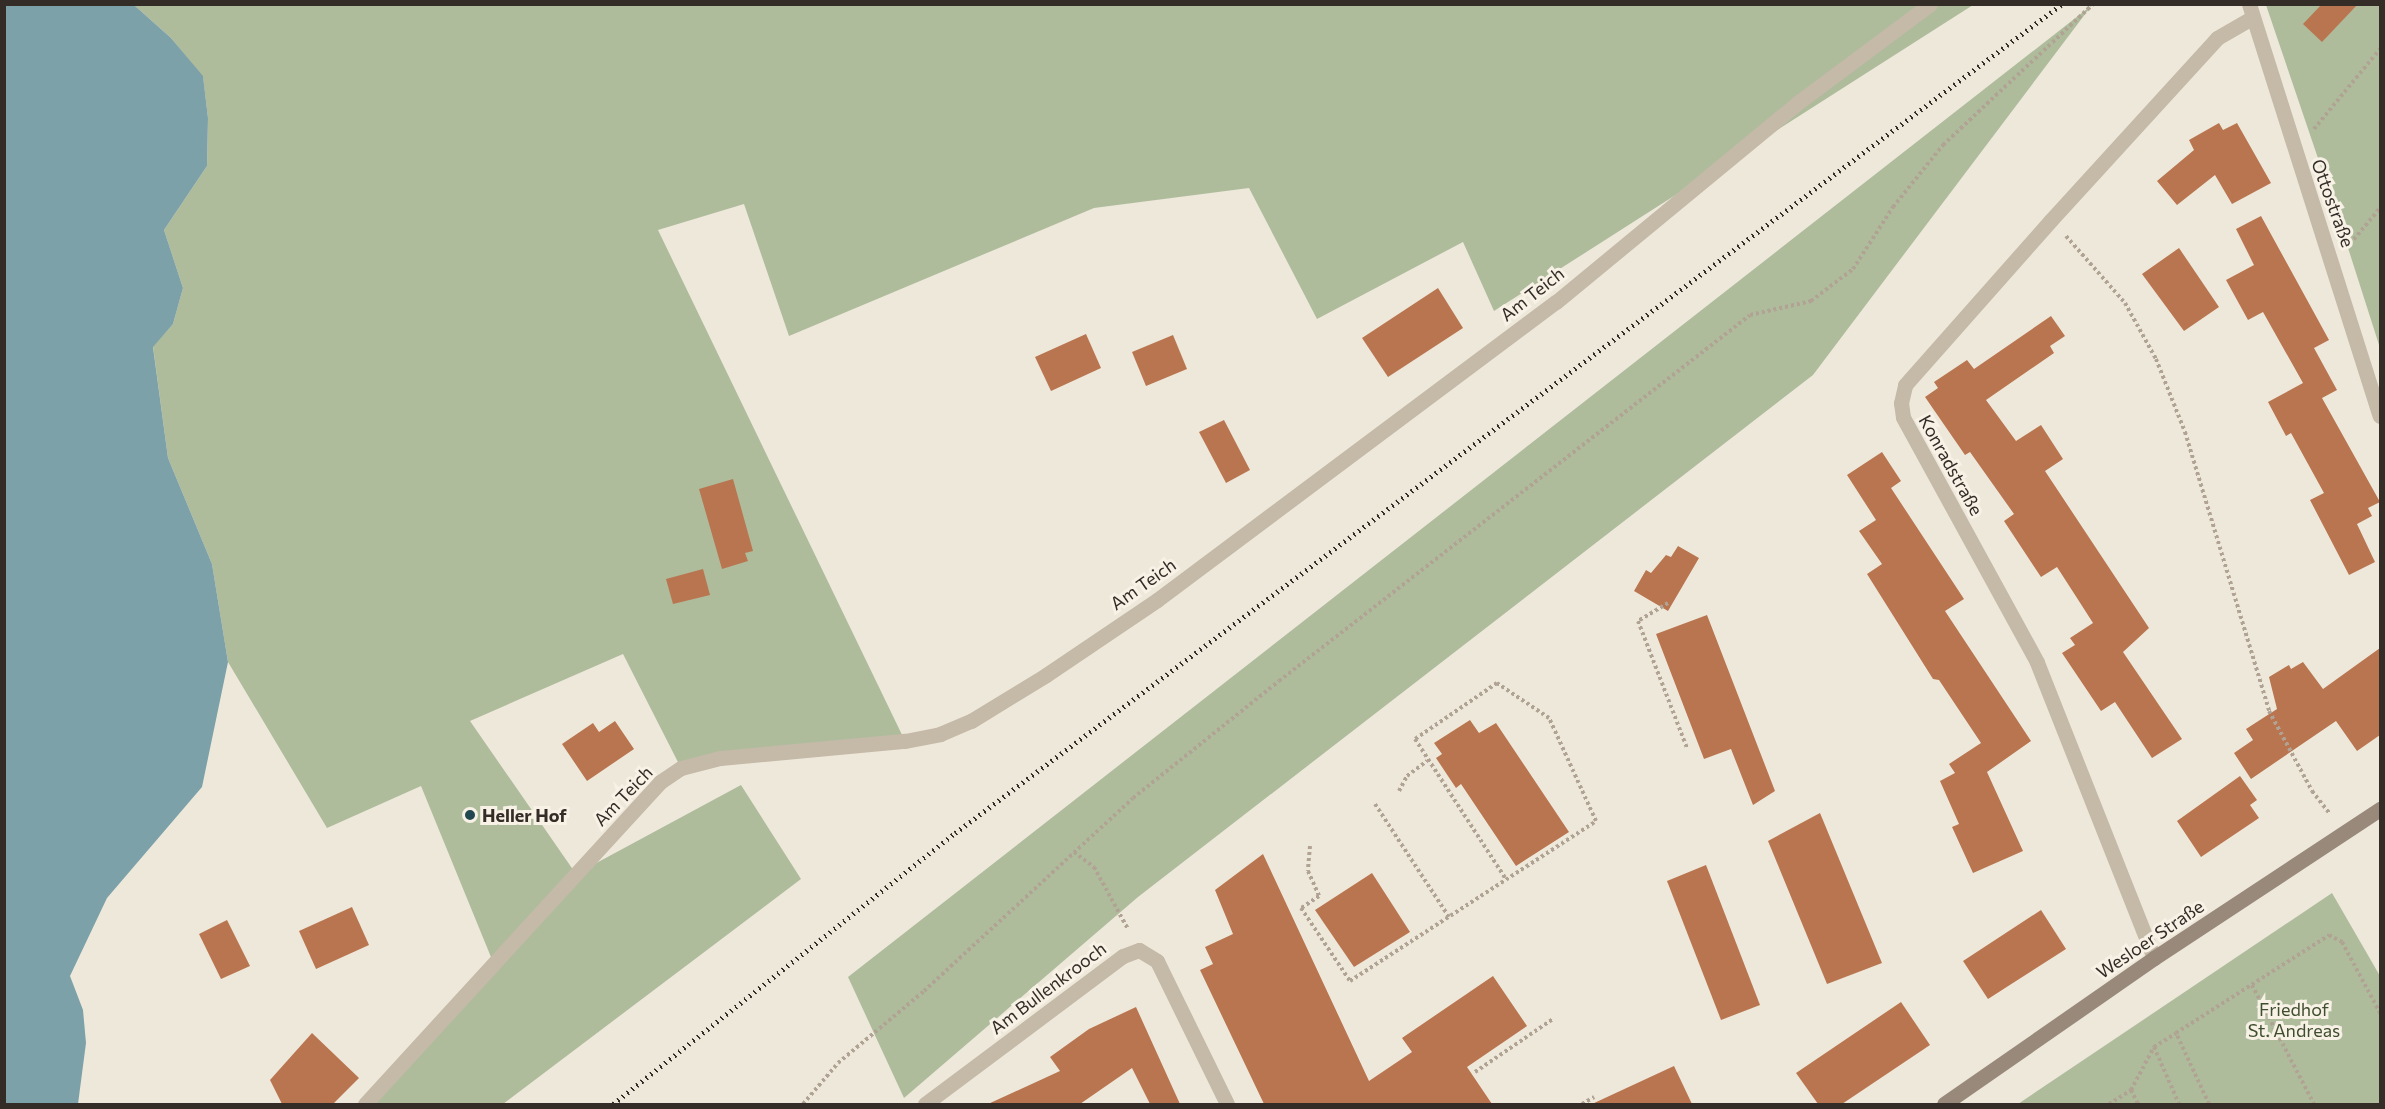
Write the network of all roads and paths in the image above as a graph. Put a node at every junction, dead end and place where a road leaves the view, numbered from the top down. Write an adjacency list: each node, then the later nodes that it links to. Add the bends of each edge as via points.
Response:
1 (1930, 4): 31 (street, Am Teich, via 1796,104 1537,316 1157,600 1018,692 940,734 905,741 720,758 681,768 660,782)
2 (2093, 4): 18 (path, via 1943,145 1893,207 1852,269 1811,301 1750,315 1279,681 1133,798)
3 (2250, 11): 5 (street, Ottostraße); 7 (street, Konradstraße, via 2217,38)
4 (2380, 49): 5 (path)
5 (2294, 152): 8 (street, Ottostraße)
6 (2380, 208): 8 (path)
7 (2051, 220): 16 (path, via 2125,303 2156,359 2185,432 2269,711 2312,791); 22 (street, Konradstraße, via 1905,385 1901,403 1903,417 2037,662)
8 (2334, 262): 9 (street, Ottostraße)
9 (2380, 416)
10 (1668, 603): 11 (path, via 1638,621)
11 (1688, 748)
12 (1427, 761): 13 (path, via 1407,776); 19 (path); 19 (path, via 1415,739 1497,683 1549,718 1596,821)
13 (1399, 790)
14 (1375, 804): 20 (path)
15 (2380, 809): 16 (street, Wesloer Straße)
16 (2345, 834): 22 (street, Wesloer Straße)
17 (1310, 846): 20 (path, via 1308,871 1319,896 1301,908 1350,981)
18 (1074, 852): 21 (path, via 1094,867); 32 (path, via 924,991 838,1063)
19 (1506, 879): 20 (path)
20 (1449, 917)
21 (1139, 950): 33 (street, Am Bullenkrooch, via 1123,956); 34 (street, via 1150,953 1156,961)
22 (2154, 958): 36 (street, Wesloer Straße)
23 (2252, 985): 24 (path, via 2329,935 2342,942); 26 (path); 41 (path)
24 (2380, 1013)
25 (1553, 1019): 28 (path)
26 (2176, 1033): 27 (path); 40 (path)
27 (2154, 1047): 29 (path); 39 (path)
28 (1475, 1072)
29 (2131, 1090): 37 (path); 38 (path)
30 (1594, 1097): 35 (path)
31 (364, 1104)
32 (803, 1104)
33 (925, 1104)
34 (1227, 1104)
35 (1582, 1104)
36 (1944, 1104)
37 (2109, 1104)
38 (2138, 1104)
39 (2179, 1104)
40 (2209, 1104)
41 (2314, 1104)

